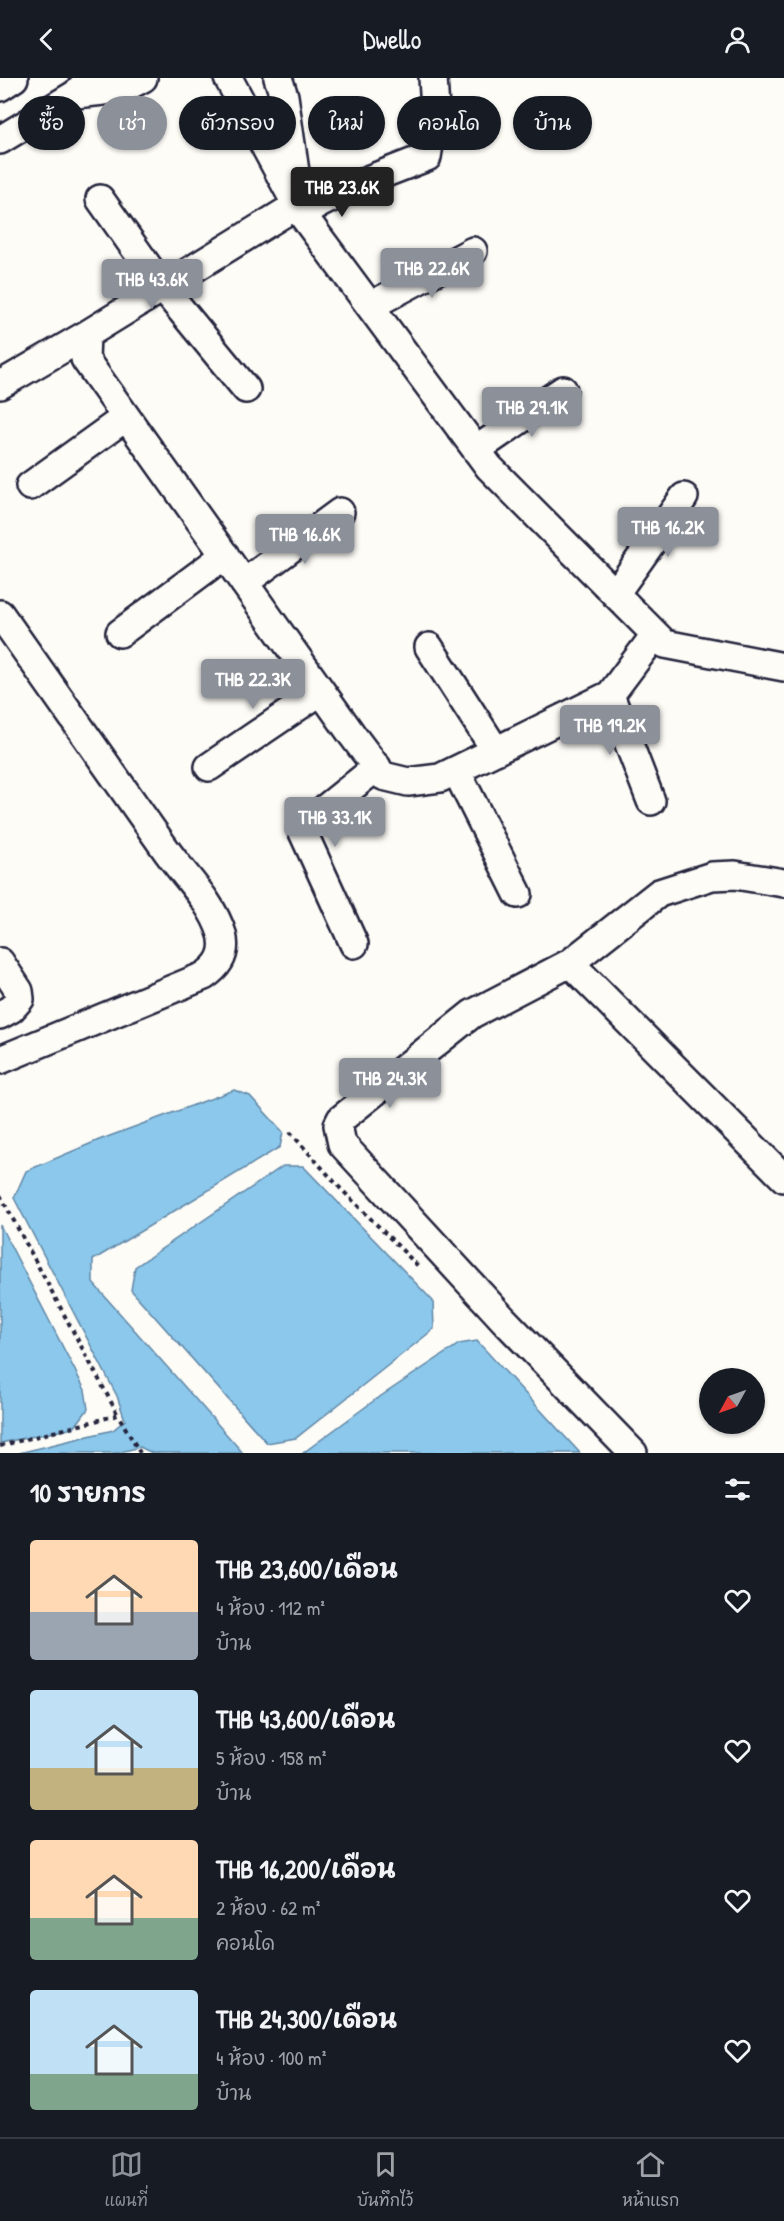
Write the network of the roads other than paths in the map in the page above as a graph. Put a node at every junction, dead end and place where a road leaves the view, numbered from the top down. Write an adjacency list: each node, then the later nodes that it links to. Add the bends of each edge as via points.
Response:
1 (14, 78): 7 (street)
2 (143, 78): 6 (street, via 122,89)
3 (228, 78): 10 (street)
4 (278, 78): 10 (street, via 284,96)
5 (434, 78): 10 (street, via 435,109 427,157)
6 (83, 86): 8 (street)
7 (0, 87)
8 (0, 140)
9 (100, 199): 12 (street)
10 (299, 209): 12 (street); 13 (street)
11 (473, 251): 13 (street)
12 (164, 288): 14 (street); 16 (street)
13 (370, 306): 19 (street)
14 (86, 335): 15 (street); 18 (street, via 85,359)
15 (0, 385)
16 (246, 388)
17 (563, 390): 19 (street)
18 (126, 417): 20 (street); 23 (street)
19 (476, 450): 25 (street)
20 (30, 486)
21 (684, 497): 25 (street)
22 (340, 512): 24 (street)
23 (225, 555): 24 (street); 27 (street)
24 (244, 583): 31 (street)
25 (615, 594): 28 (street)
26 (0, 614): 44 (street, via 212,910 222,936 223,955 217,967 204,976)
27 (120, 633)
28 (656, 634): 30 (street, via 665,644); 32 (street)
29 (429, 646): 33 (street)
30 (784, 667)
31 (321, 691): 34 (street); 35 (street)
32 (610, 695): 33 (street); 37 (street)
33 (496, 751): 36 (street)
34 (209, 767)
35 (376, 767): 36 (street, via 383,776 408,782 440,778); 40 (street, via 301,828)
36 (456, 770): 39 (street)
37 (651, 801)
38 (784, 882): 42 (street, via 712,876 659,893)
39 (518, 894)
40 (354, 944)
41 (0, 962): 43 (street, via 20,991 20,999)
42 (570, 963): 45 (street); 46 (street, via 472,1014 341,1119 337,1129 342,1144)
43 (0, 1015)
44 (0, 1060)
45 (784, 1178)
46 (633, 1453)

